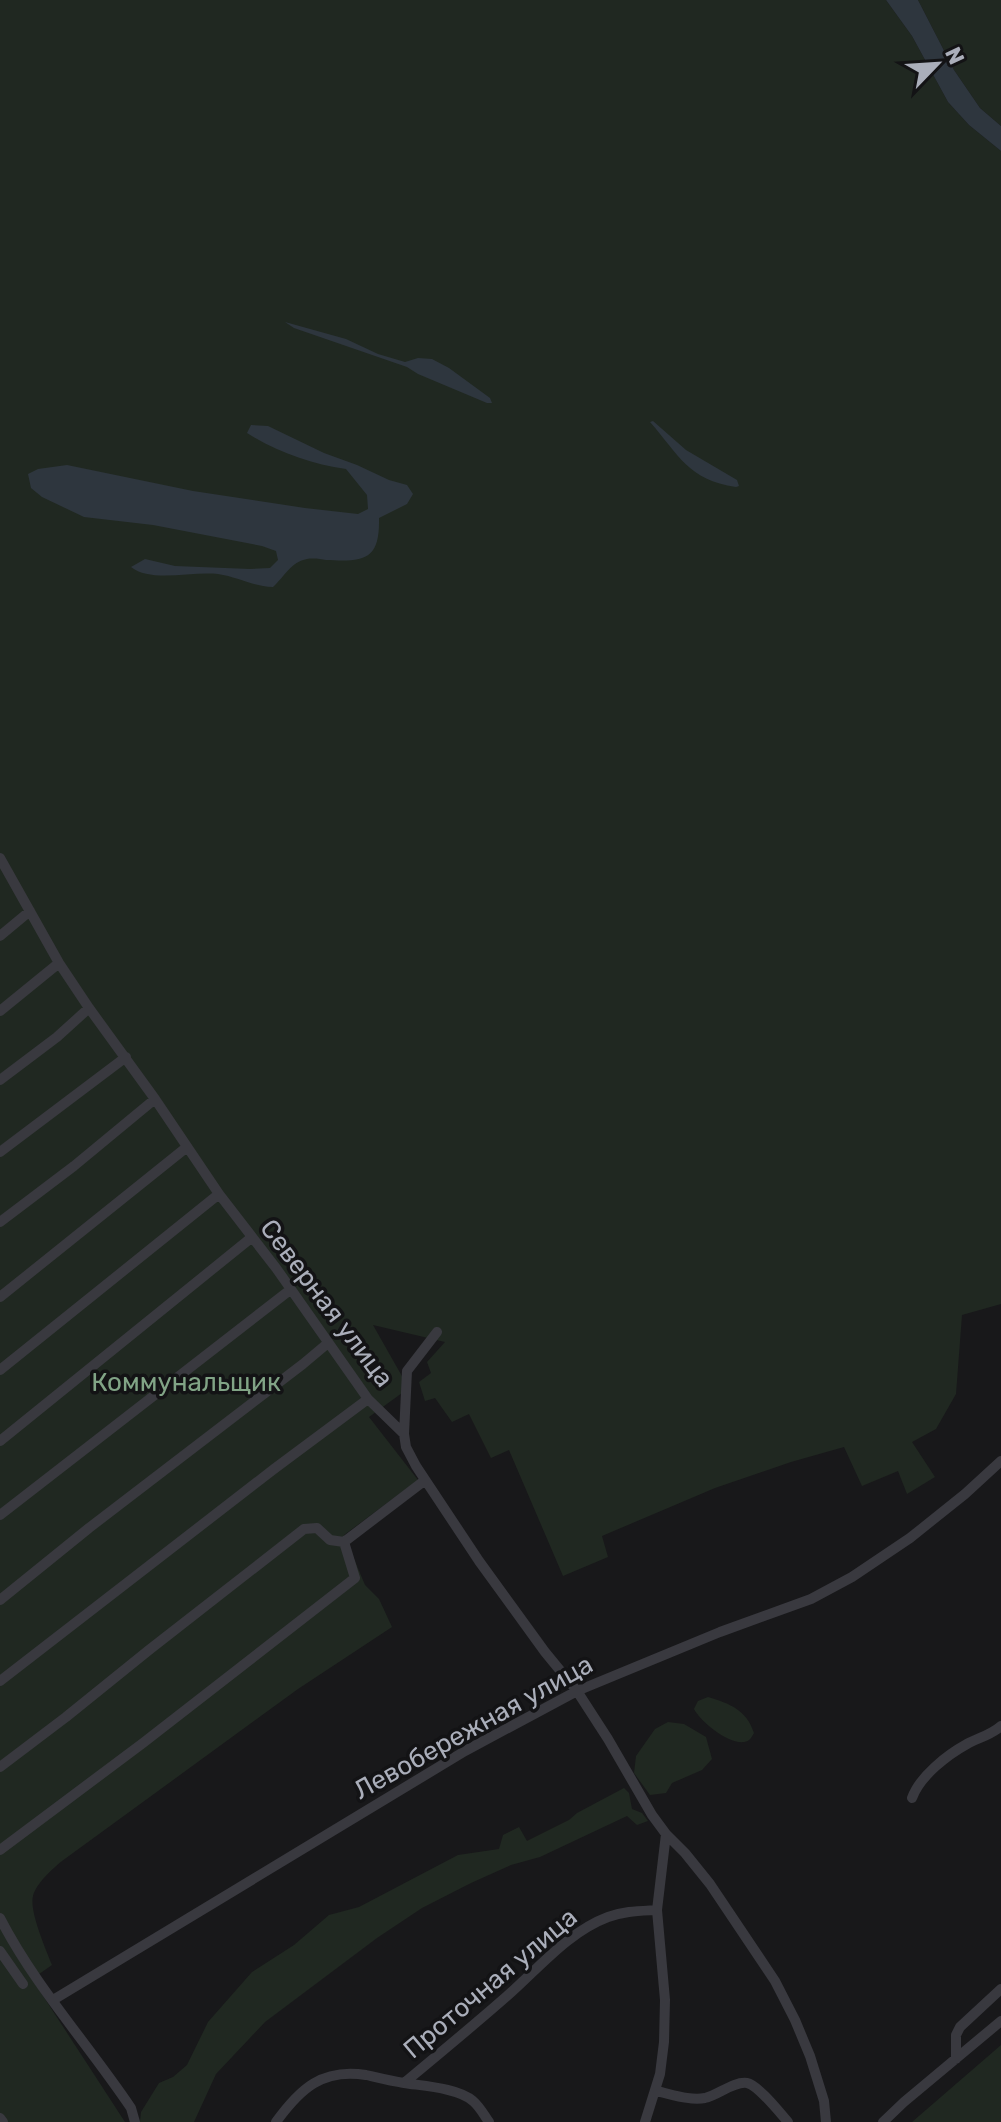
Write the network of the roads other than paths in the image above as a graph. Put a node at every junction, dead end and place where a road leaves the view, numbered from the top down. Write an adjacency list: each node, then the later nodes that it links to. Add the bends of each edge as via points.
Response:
1 (1, 861): 2 (street, Северная улица)
2 (30, 911): 3 (street); 4 (street, Северная улица)
3 (0, 936)
4 (59, 963): 5 (street, Северная улица); 6 (street)
5 (89, 1008): 7 (street, Северная улица); 8 (street)
6 (0, 1011)
7 (126, 1057): 9 (street, Северная улица); 11 (street)
8 (0, 1080)
9 (155, 1099): 10 (street, Северная улица); 13 (street)
10 (187, 1147): 12 (street, Северная улица); 16 (street)
11 (0, 1152)
12 (219, 1194): 14 (street, Северная улица); 19 (street)
13 (0, 1222)
14 (251, 1238): 15 (street, Северная улица); 22 (street)
15 (290, 1290): 18 (street, Северная улица); 25 (street)
16 (0, 1297)
17 (437, 1332): 21 (street, via 407,1371)
18 (328, 1343): 20 (street, Северная улица); 27 (street)
19 (0, 1370)
20 (368, 1399): 21 (street, Северная улица); 28 (street)
21 (404, 1434): 24 (street)
22 (0, 1441)
23 (1001, 1461): 29 (street, Левобережная улица, via 910,1538 852,1577 811,1599)
24 (424, 1481): 26 (street); 29 (street)
25 (0, 1515)
26 (344, 1542): 31 (street, via 330,1540 317,1528 304,1529); 34 (street, via 355,1578)
27 (0, 1600)
28 (0, 1681)
29 (577, 1691): 33 (street); 40 (street, Левобережная улица, via 465,1751)
30 (1001, 1726): 32 (street, via 927,1774)
31 (0, 1767)
32 (912, 1798)
33 (666, 1834): 35 (street); 50 (street, via 710,1884 775,1981 810,2056)
34 (0, 1850)
35 (657, 1910): 43 (street, Проточная улица, via 632,1911 588,1927); 44 (street, via 665,2000)
36 (0, 1918): 40 (street)
37 (0, 1951): 38 (street)
38 (23, 1984)
39 (1001, 1989): 42 (street, via 960,2027)
40 (53, 2000): 46 (street, via 125,2099)
41 (1001, 2021): 42 (street)
42 (956, 2059): 51 (street)
43 (404, 2083): 47 (street, Проточная улица, via 363,2075 312,2082); 48 (street, via 468,2097)
44 (656, 2091): 45 (street); 49 (street, via 697,2099 746,2083)
45 (645, 2120)
46 (135, 2122)
47 (276, 2122)
48 (489, 2122)
49 (788, 2122)
50 (826, 2122)
51 (883, 2122)

